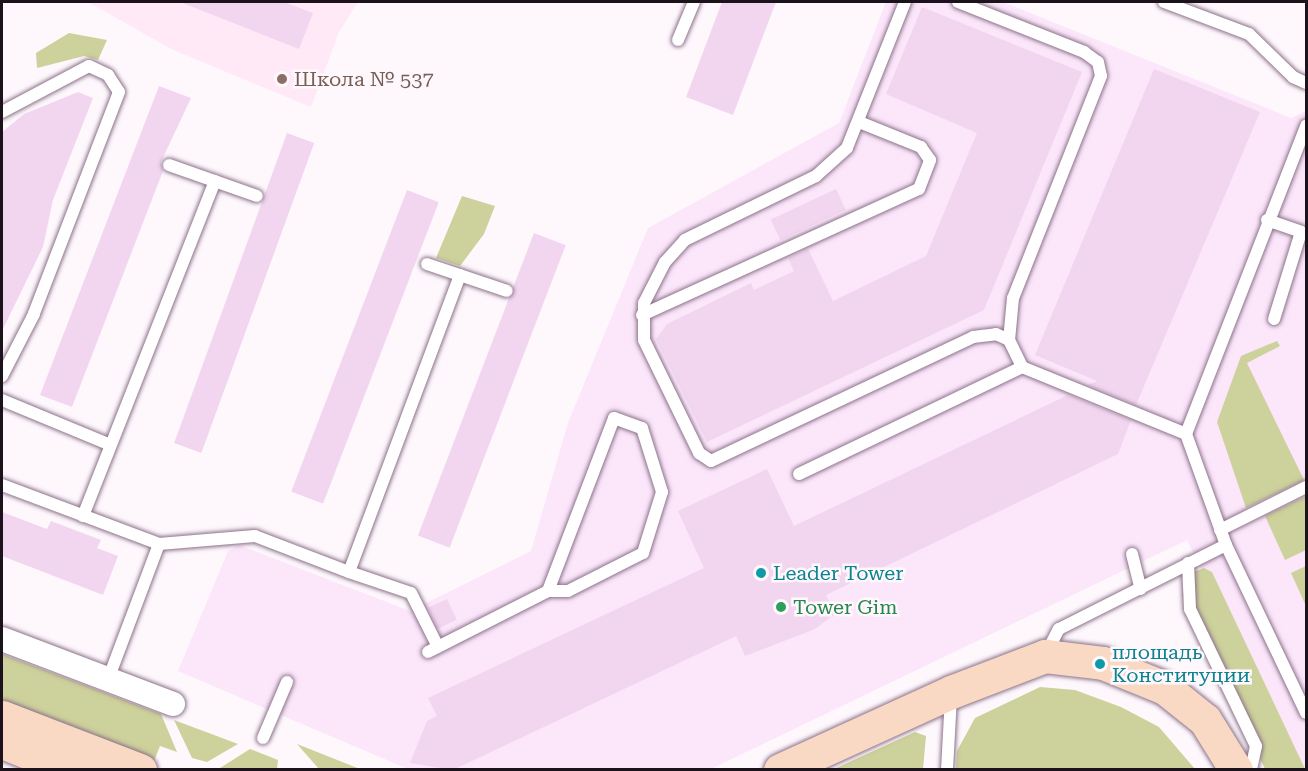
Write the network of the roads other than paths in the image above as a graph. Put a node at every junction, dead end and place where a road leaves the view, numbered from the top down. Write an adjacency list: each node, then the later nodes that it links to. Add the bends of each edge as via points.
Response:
1 (694, 2): 5 (lane)
2 (905, 2): 8 (lane)
3 (958, 2): 19 (lane, via 1084,52 1098,62 1101,76 1021,272 1009,314)
4 (1164, 2): 6 (lane, via 1249,34 1293,77)
5 (678, 40)
6 (1306, 83)
7 (2, 112): 21 (lane, via 89,66 108,75 119,92 34,314)
8 (859, 122): 17 (lane, via 847,148 816,176 685,240 652,282); 17 (lane, via 921,147 930,159 919,189)
9 (1306, 126): 13 (lane)
10 (169, 165): 11 (lane)
11 (215, 181): 12 (lane); 24 (lane)
12 (256, 196)
13 (1267, 220): 18 (lane, via 1301,232); 23 (lane)
14 (427, 264): 15 (lane)
15 (460, 275): 16 (lane); 34 (lane)
16 (507, 291)
17 (642, 315): 19 (lane, via 644,340 699,453 711,461 973,337 996,334)
18 (1274, 319)
19 (1009, 340): 20 (lane)
20 (1022, 367): 23 (lane); 25 (lane)
21 (2, 376)
22 (2, 400): 24 (lane)
23 (1186, 434): 29 (lane)
24 (108, 444): 28 (lane)
25 (799, 474)
26 (2, 485): 28 (lane)
27 (1306, 487): 29 (lane)
28 (82, 516): 30 (lane)
29 (1220, 530): 31 (lane)
30 (159, 544): 34 (lane, via 255,536); 39 (lane)
31 (1226, 544): 33 (lane); 43 (lane)
32 (1132, 554): 35 (lane)
33 (1188, 562): 35 (lane); 52 (lane, via 1190,609 1256,746)
34 (349, 572): 36 (lane, via 411,593 433,650)
35 (1141, 589): 38 (lane, via 1059,629)
36 (548, 591): 36 (lane, via 614,418 642,428 662,492 643,553 568,591)
37 (2, 639): 39 (street)
38 (1045, 656): 41 (main road); 51 (main road, via 1103,663 1165,688 1205,720)
39 (108, 680): 42 (street)
40 (287, 682): 45 (lane)
41 (951, 692): 49 (main road); 50 (lane)
42 (173, 704)
43 (1306, 713)
44 (2, 717): 48 (main road)
45 (263, 738)
46 (2, 742): 47 (main road)
47 (72, 770)
48 (140, 770)
49 (780, 770)
50 (948, 770)
51 (1236, 770)
52 (1251, 770)

